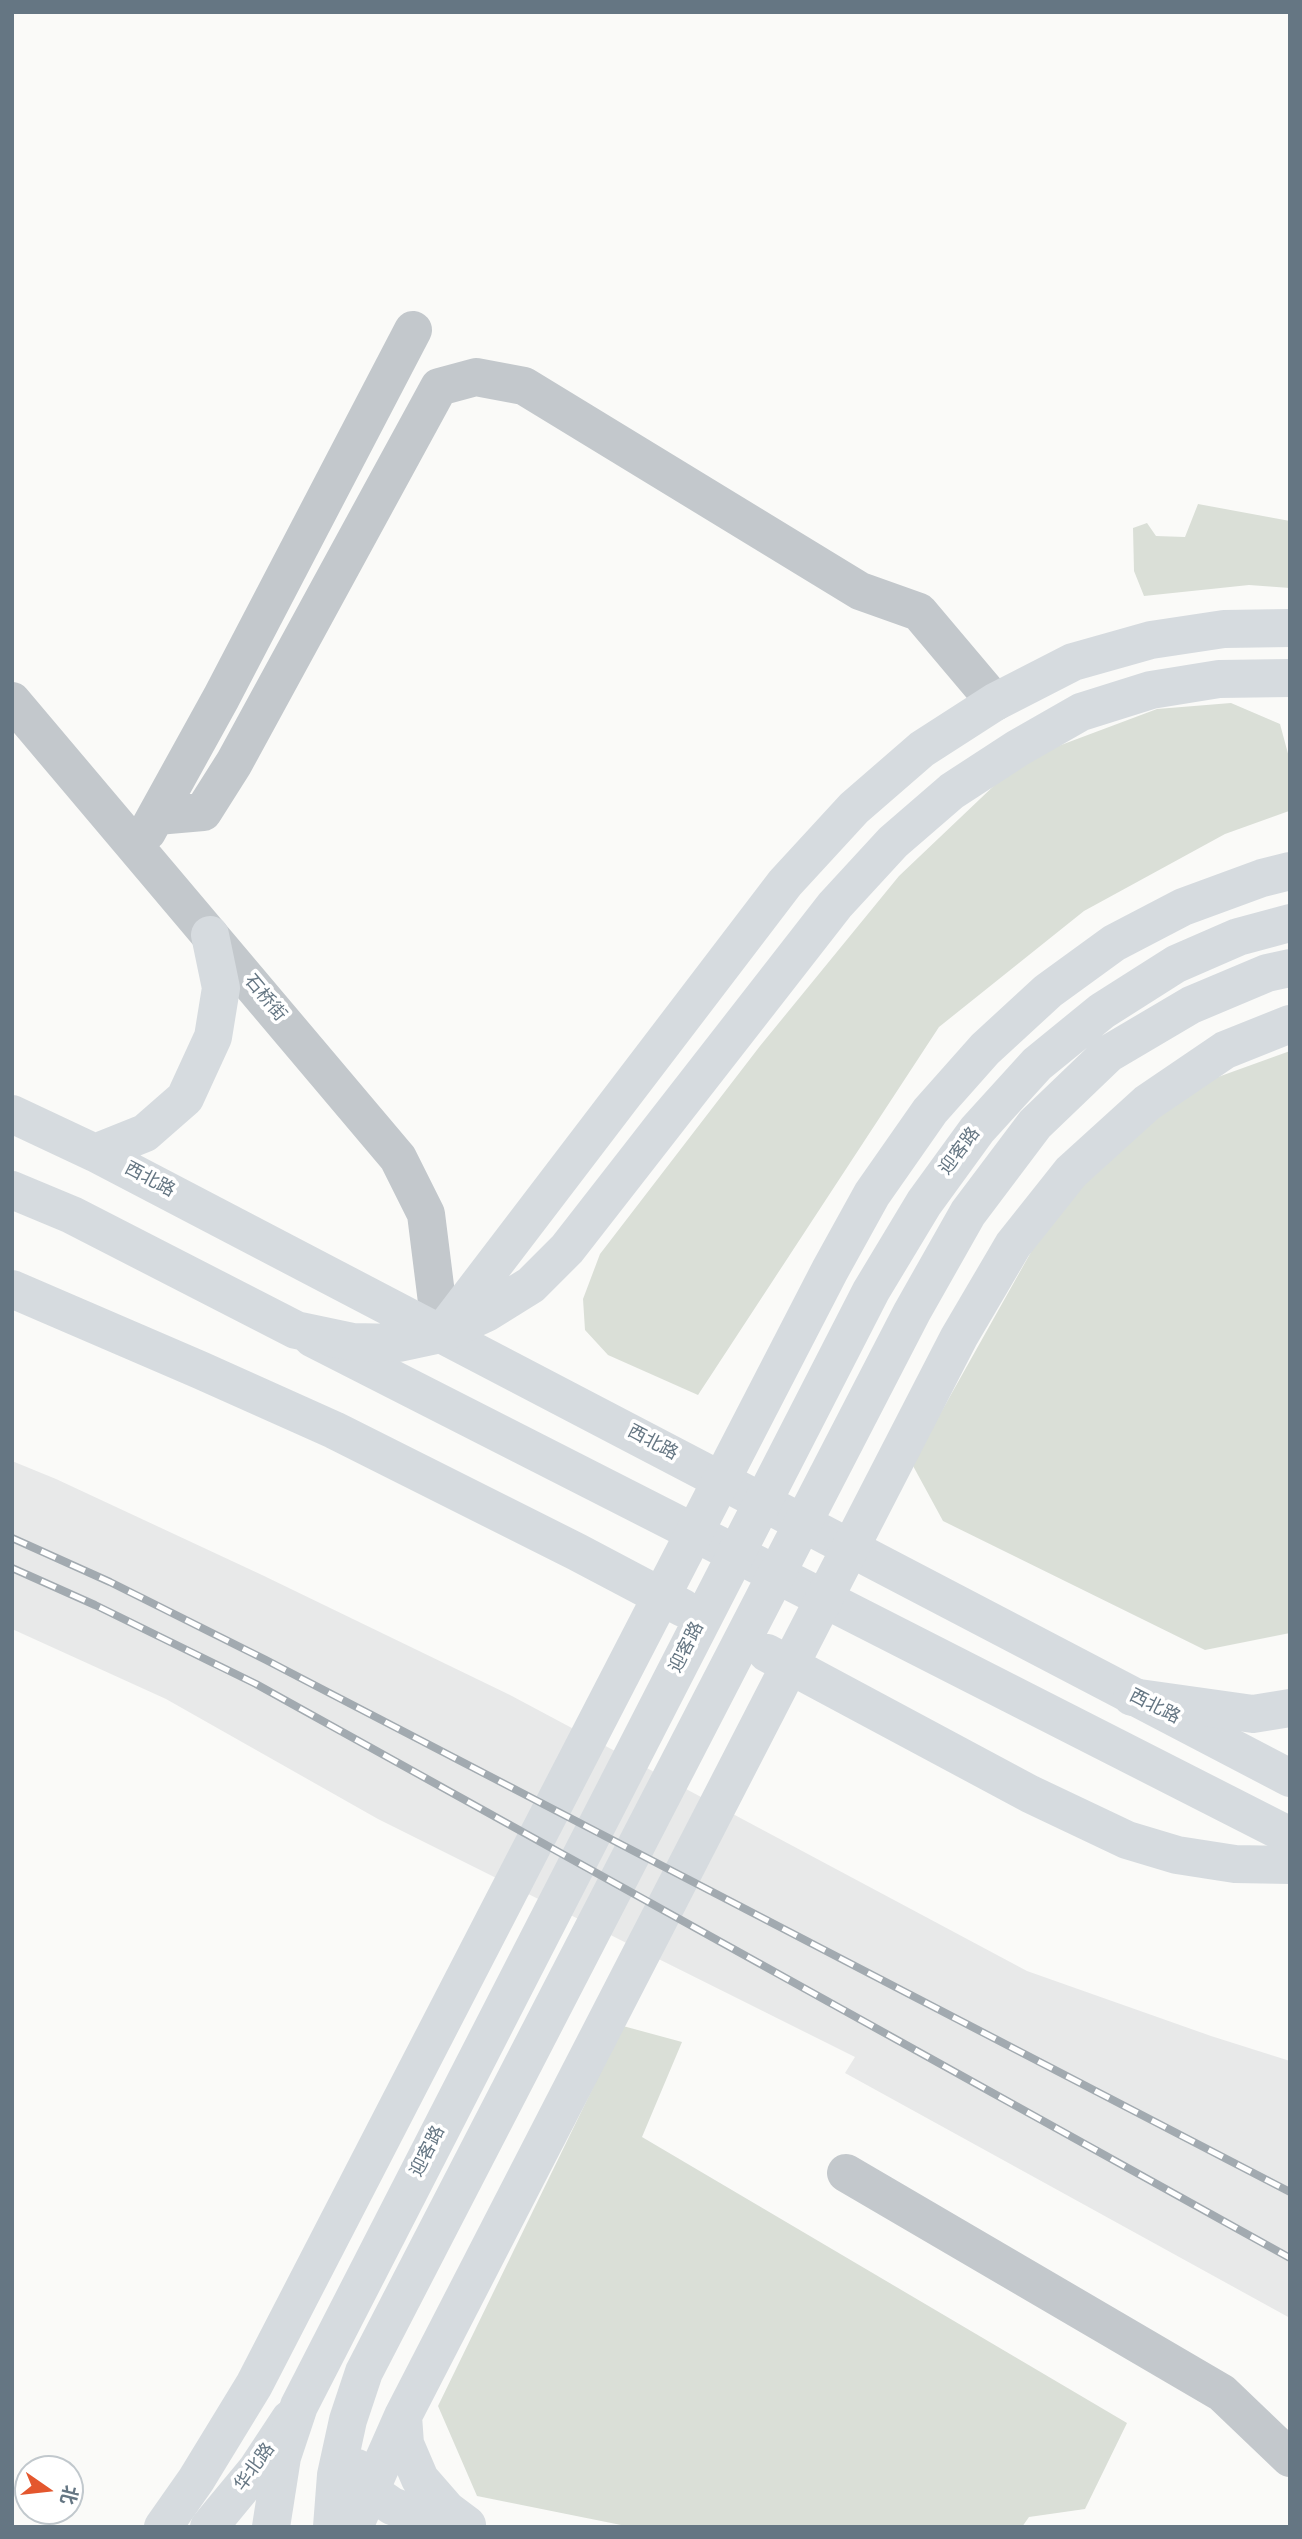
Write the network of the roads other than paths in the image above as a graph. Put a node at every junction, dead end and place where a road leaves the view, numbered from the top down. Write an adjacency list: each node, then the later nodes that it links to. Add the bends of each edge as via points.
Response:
1 (413, 330): 6 (street)
2 (1290, 628): 5 (main road, via 1224,629 1151,640 1073,662)
3 (1286, 679): 18 (main road, via 1219,679 1151,690 1081,712 952,791 893,842 835,905 567,1250 531,1285)
4 (12, 701): 7 (street, 石桥街)
5 (995, 702): 6 (street, via 919,612 860,591 524,386 476,377 439,387 203,812); 18 (main road, via 922,749 854,808 785,883)
6 (157, 816): 7 (street)
7 (138, 849): 10 (street, 石桥街)
8 (1290, 871): 30 (main road, via 1183,907 1114,943 1048,990 985,1049 930,1111 872,1195 254,2385)
9 (1290, 923): 25 (main road, 迎客路, via 1238,937 1176,964 1102,1011 1037,1064 977,1130 924,1203 871,1291)
10 (210, 935): 14 (main road, via 221,988 213,1037 185,1098 145,1133); 18 (street, 石桥街, via 398,1158 426,1214)
11 (1290, 968): 27 (main road, via 1191,1005 1108,1054 1035,1124 968,1213 912,1312 370,2360)
12 (1290, 1024): 26 (main road, via 1225,1050 1147,1103 1071,1172 1013,1245 959,1337)
13 (12, 1114): 14 (main road, 西北路)
14 (95, 1153): 18 (main road, 西北路)
15 (12, 1190): 17 (main road, via 72,1215)
16 (12, 1289): 23 (main road, via 334,1430 445,1485 1073,1816 1127,1840 1177,1855 1234,1864)
17 (296, 1330): 18 (main road, via 353,1342 399,1343); 22 (main road)
18 (440, 1334): 19 (main road, 西北路)
19 (1132, 1697): 20 (main road, via 1253,1714); 21 (main road, 西北路)
20 (1290, 1708)
21 (1290, 1778)
22 (1290, 1836)
23 (1290, 1865)
24 (846, 2173): 28 (street, via 1222,2393)
25 (299, 2406): 31 (main road, 华北路, via 257,2469); 32 (main road, 迎客路, via 282,2457)
26 (403, 2416): 29 (main road); 36 (main road, via 405,2444 420,2479)
27 (348, 2420): 29 (main road, via 350,2450); 33 (main road, via 336,2475)
28 (1290, 2458)
29 (369, 2490): 34 (main road); 35 (main road, via 392,2505)
30 (163, 2527)
31 (209, 2527)
32 (271, 2527)
33 (332, 2527)
34 (354, 2527)
35 (456, 2527)
36 (469, 2527)

